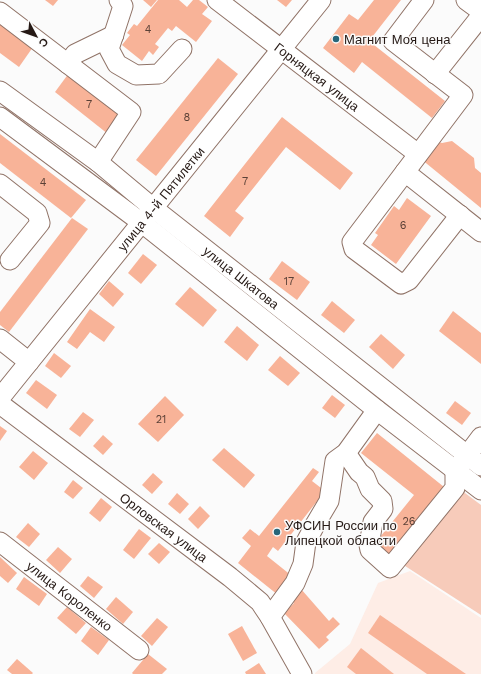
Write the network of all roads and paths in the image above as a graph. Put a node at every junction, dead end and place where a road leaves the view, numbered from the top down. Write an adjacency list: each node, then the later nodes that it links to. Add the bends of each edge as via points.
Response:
1 (119, 0): 9 (street, via 123,6)
2 (216, 0): 11 (street, Горняцкая улица)
3 (321, 0): 11 (street, улица 4-й Пятилетки)
4 (424, 0): 13 (street, via 393,42)
5 (466, 0): 6 (street)
6 (481, 11)
7 (0, 12): 12 (street)
8 (481, 16): 13 (street)
9 (114, 35): 10 (street, via 109,49 117,64 136,75 159,74); 12 (street, via 75,54)
10 (182, 49)
11 (281, 49): 16 (street, Горняцкая улица); 20 (street, улица 4-й Пятилетки)
12 (68, 64): 17 (street, via 131,112)
13 (435, 74): 16 (street, via 463,95)
14 (0, 91): 17 (street, улица Шкатова)
15 (0, 117): 22 (street, улица Шкатова)
16 (418, 154): 18 (street)
17 (98, 162): 20 (street, улица Шкатова)
18 (405, 172): 21 (street); 21 (street, via 352,242 354,249 401,284 409,280)
19 (0, 184): 24 (street, via 37,213 40,223)
20 (153, 208): 22 (street, улица 4-й Пятилетки); 32 (street, улица Шкатова)
21 (460, 215): 23 (street)
22 (141, 222): 26 (street, улица 4-й Пятилетки); 29 (street, улица Шкатова)
23 (481, 232)
24 (3, 262)
25 (0, 339): 26 (street)
26 (29, 362): 27 (street, улица 4-й Пятилетки)
27 (0, 398)
28 (0, 404): 36 (street, Орловская улица, via 230,577 260,602)
29 (377, 410): 31 (street); 33 (street, улица Шкатова)
30 (481, 437): 32 (street)
31 (346, 453): 33 (street, via 365,477 370,489 382,501 383,508 373,522 369,545 370,550 390,568 455,488); 36 (street, via 334,461 329,501 306,542 303,564 294,583)
32 (474, 461): 33 (street)
33 (455, 471): 34 (street, улица Шкатова)
34 (481, 490)
35 (0, 542): 37 (street, улица Короленко)
36 (270, 617): 38 (street, Орловская улица)
37 (139, 650)
38 (302, 674)

